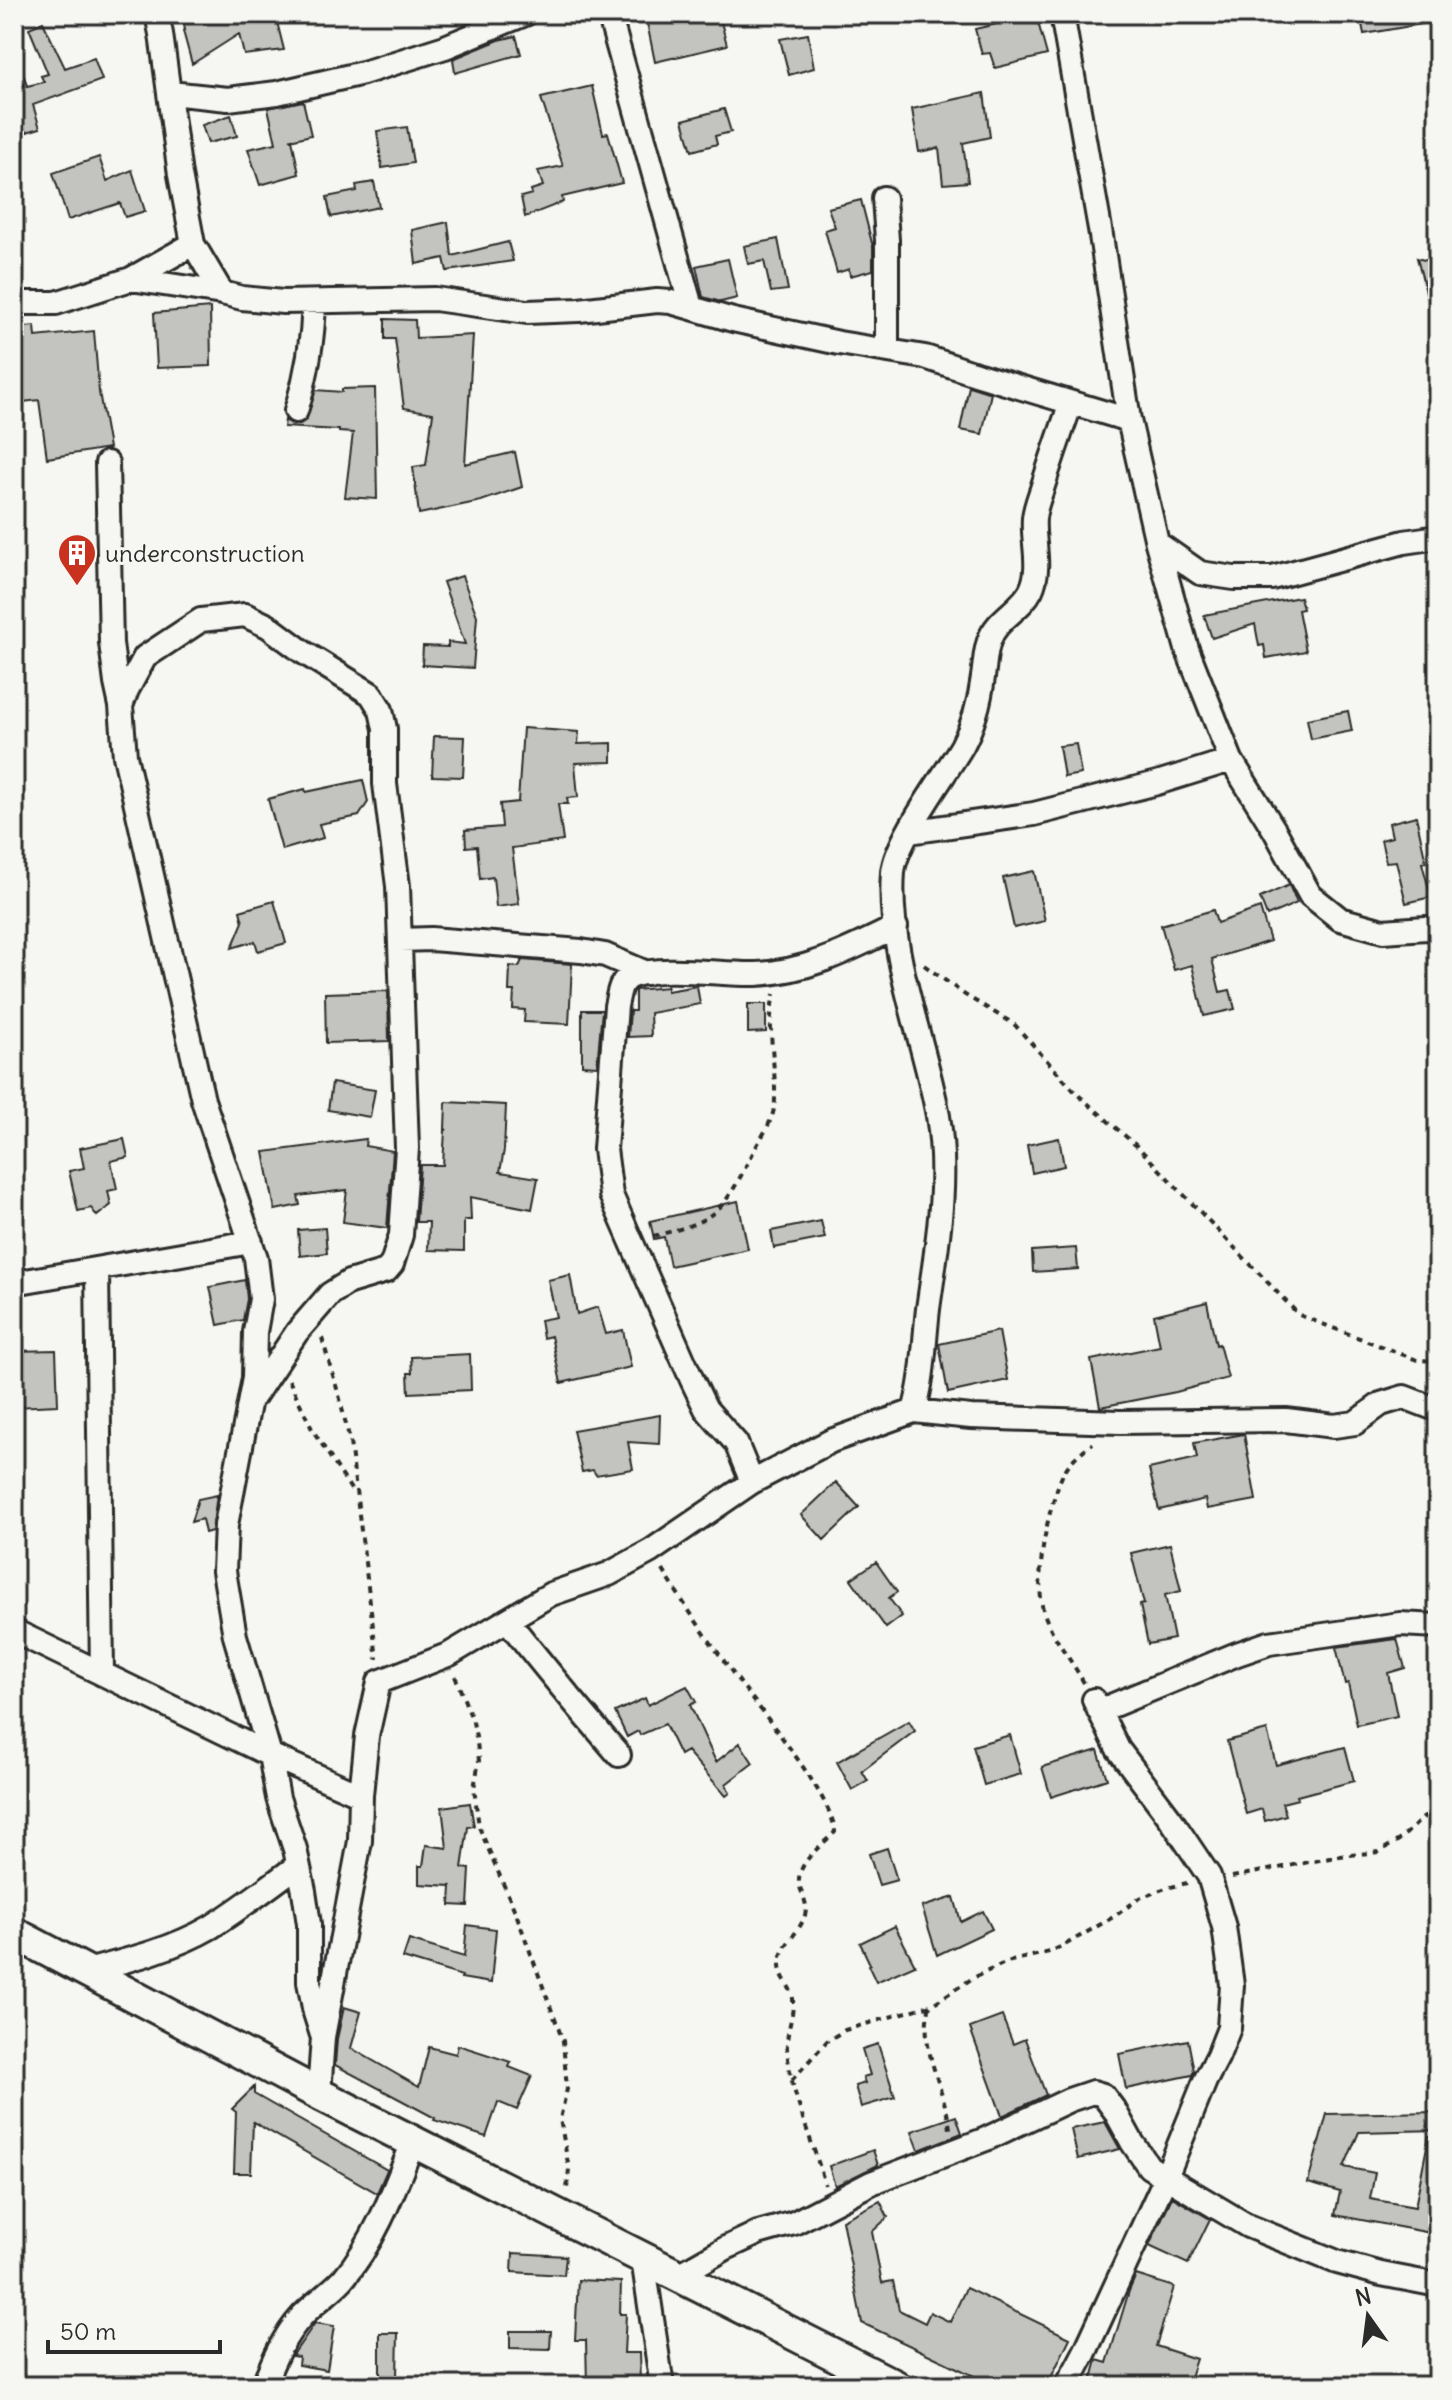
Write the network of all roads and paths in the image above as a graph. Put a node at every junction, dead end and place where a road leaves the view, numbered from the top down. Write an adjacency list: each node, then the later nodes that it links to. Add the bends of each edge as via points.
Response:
1 (157, 14): 5 (street)
2 (525, 14): 5 (street, via 445,47 306,86 228,99)
3 (609, 14): 12 (street)
4 (1062, 14): 16 (street)
5 (170, 93): 7 (street)
6 (884, 198): 13 (street)
7 (193, 244): 8 (street); 9 (street)
8 (131, 279): 9 (street); 11 (street, via 56,303)
9 (222, 293): 10 (street)
10 (314, 302): 12 (street, via 435,299 527,312 657,301); 15 (street, via 308,370)
11 (14, 303)
12 (691, 307): 13 (street, via 825,340)
13 (887, 349): 14 (street)
14 (1071, 403): 16 (street); 22 (street, via 1034,516 1031,589 990,637 976,717)
15 (296, 411)
16 (1129, 420): 19 (street)
17 (107, 463): 20 (street, via 111,643)
18 (1438, 537): 19 (street, via 1272,578 1200,573)
19 (1157, 543): 21 (street, via 1187,649)
20 (121, 706): 25 (street, via 145,657 201,620 245,615 371,694 385,729); 29 (street, via 125,756 193,1059)
21 (1231, 760): 22 (street, via 1034,814); 23 (street, via 1310,895 1340,919 1383,931)
22 (909, 832): 24 (street, via 895,857)
23 (1438, 930)
24 (898, 937): 26 (street); 33 (path, via 965,995 1014,1024 1299,1315 1417,1360); 37 (street, via 943,1163 939,1244)
25 (400, 940): 27 (street, via 581,951); 32 (street, via 407,1148 397,1254 386,1271 349,1282)
26 (786, 971): 27 (street); 28 (path, via 772,1004 773,1117 737,1184 717,1211 702,1221)
27 (647, 973): 28 (street, via 622,981 616,1006 605,1149 611,1195)
28 (631, 1241): 39 (street, via 701,1400 736,1443)
29 (251, 1242): 30 (street); 35 (street, via 261,1299)
30 (97, 1269): 31 (street); 46 (street)
31 (14, 1283)
32 (314, 1312): 34 (street); 40 (path, via 350,1442)
33 (1438, 1361)
34 (277, 1362): 35 (street); 40 (path)
35 (250, 1403): 49 (street, via 226,1525 224,1571 235,1636)
36 (1438, 1410): 38 (street, via 1404,1397 1381,1404 1355,1423 1334,1426 1286,1420)
37 (914, 1411): 38 (street); 39 (street, via 831,1441)
38 (1120, 1422): 48 (path, via 1078,1453 1064,1472 1040,1562 1044,1612)
39 (752, 1482): 41 (street)
40 (355, 1495): 47 (path)
41 (651, 1551): 42 (street, via 609,1574 534,1602); 59 (path, via 815,1785 835,1823 835,1832 800,1871 806,1909 781,1956 781,1973 793,2004 787,2038)
42 (508, 1621): 45 (street); 50 (street)
43 (1438, 1626): 48 (street, via 1400,1624 1269,1643)
44 (14, 1631): 46 (street)
45 (446, 1656): 47 (street); 65 (path, via 475,1732 479,1827 563,2041 567,2089 560,2119 569,2169)
46 (102, 1674): 49 (street)
47 (379, 1682): 51 (street)
48 (1096, 1706): 54 (street, via 1118,1749)
49 (270, 1755): 51 (street); 53 (street)
50 (619, 1755)
51 (361, 1795): 58 (street, via 360,1841)
52 (1438, 1809): 54 (path, via 1379,1852)
53 (298, 1865): 56 (street, via 208,1928 128,1961); 58 (street, via 309,1924 309,1982)
54 (1209, 1879): 57 (path, via 1140,1898 1063,1946 1007,1962); 63 (street, via 1224,1927 1232,1985 1229,2028)
55 (18, 1940): 56 (street)
56 (87, 1971): 60 (street)
57 (931, 2005): 59 (path, via 845,2030 827,2041); 62 (path, via 925,2020 928,2048 950,2126 950,2140)
58 (323, 2037): 60 (street)
59 (792, 2080): 64 (path)
60 (319, 2094): 61 (street)
61 (413, 2142): 65 (street); 69 (street, via 367,2246 280,2345)
62 (940, 2156): 63 (street, via 1093,2092 1103,2095 1115,2111 1149,2167); 64 (street)
63 (1166, 2177): 68 (street, via 1248,2226 1289,2243 1337,2262); 72 (street)
64 (831, 2205): 67 (street, via 758,2233)
65 (564, 2219): 66 (street)
66 (643, 2259): 67 (street); 70 (street)
67 (677, 2276): 71 (street)
68 (1438, 2285)
69 (263, 2386)
70 (662, 2386)
71 (896, 2386)
72 (1067, 2386)

